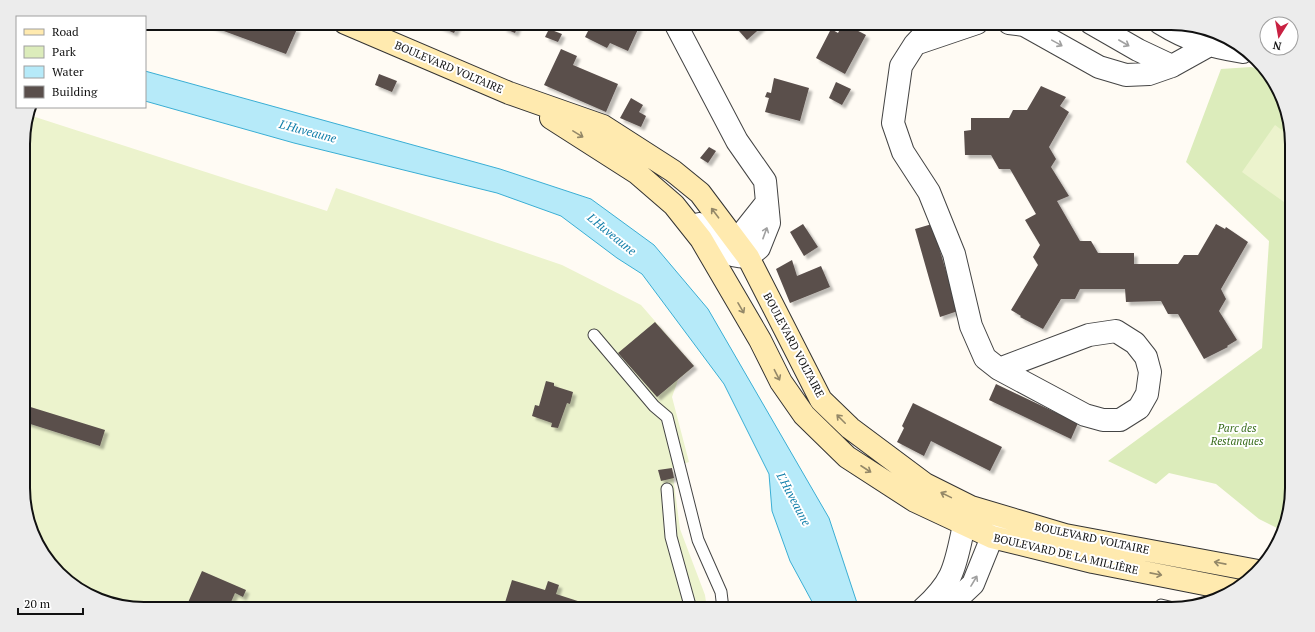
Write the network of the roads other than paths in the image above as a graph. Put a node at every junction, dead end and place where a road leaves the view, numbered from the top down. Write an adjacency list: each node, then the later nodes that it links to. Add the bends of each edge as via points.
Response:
1 (361, 30): 12 (main road, BOULEVARD VOLTAIRE)
2 (679, 30): 14 (street, via 737,141 765,181 767,202)
3 (928, 30): 8 (street)
4 (956, 30): 8 (street)
5 (1034, 30): 11 (street, one-way to 11, via 1099,67 1126,74 1149,74)
6 (1103, 30): 11 (street, one-way to 11)
7 (1171, 30): 9 (street)
8 (915, 44): 18 (street, via 901,66 892,122 903,152 929,192 954,254 971,326 985,358)
9 (1208, 46): 10 (street); 11 (street)
10 (1236, 51)
11 (1172, 66)
12 (509, 93): 13 (main road, BOULEVARD VOLTAIRE, one-way to 13, via 592,142); 14 (main road, BOULEVARD VOLTAIRE, one-way to 12, via 700,193 673,171 603,126)
13 (648, 182): 14 (street, via 669,190 723,252); 15 (main road, BOULEVARD VOLTAIRE, via 674,205 702,239)
14 (739, 252): 15 (main road); 20 (main road, BOULEVARD VOLTAIRE, one-way to 14, via 850,428 821,400)
15 (727, 283): 17 (main road, BOULEVARD VOLTAIRE, one-way to 17)
16 (594, 335): 25 (lane, via 654,406 667,417 698,540 721,592)
17 (760, 340): 20 (main road, BOULEVARD DE LA MILLIÈRE, one-way to 20, via 781,382 804,415 847,457 915,501)
18 (998, 369): 18 (street, via 1089,335 1116,331 1135,343 1146,357 1150,372 1147,394 1138,408 1120,420 1102,420 1084,415)
19 (667, 489): 24 (lane, via 671,537)
20 (977, 523): 21 (street, via 1014,531); 23 (main road, BOULEVARD DE LA MILLIÈRE, one-way to 23, via 1093,562); 26 (street, via 949,580); 27 (street, one-way to 20, via 973,584)
21 (1065, 535): 22 (main road, BOULEVARD VOLTAIRE, one-way to 21)
22 (1250, 570)
23 (1229, 586)
24 (689, 602)
25 (722, 602)
26 (930, 602)
27 (950, 602)

